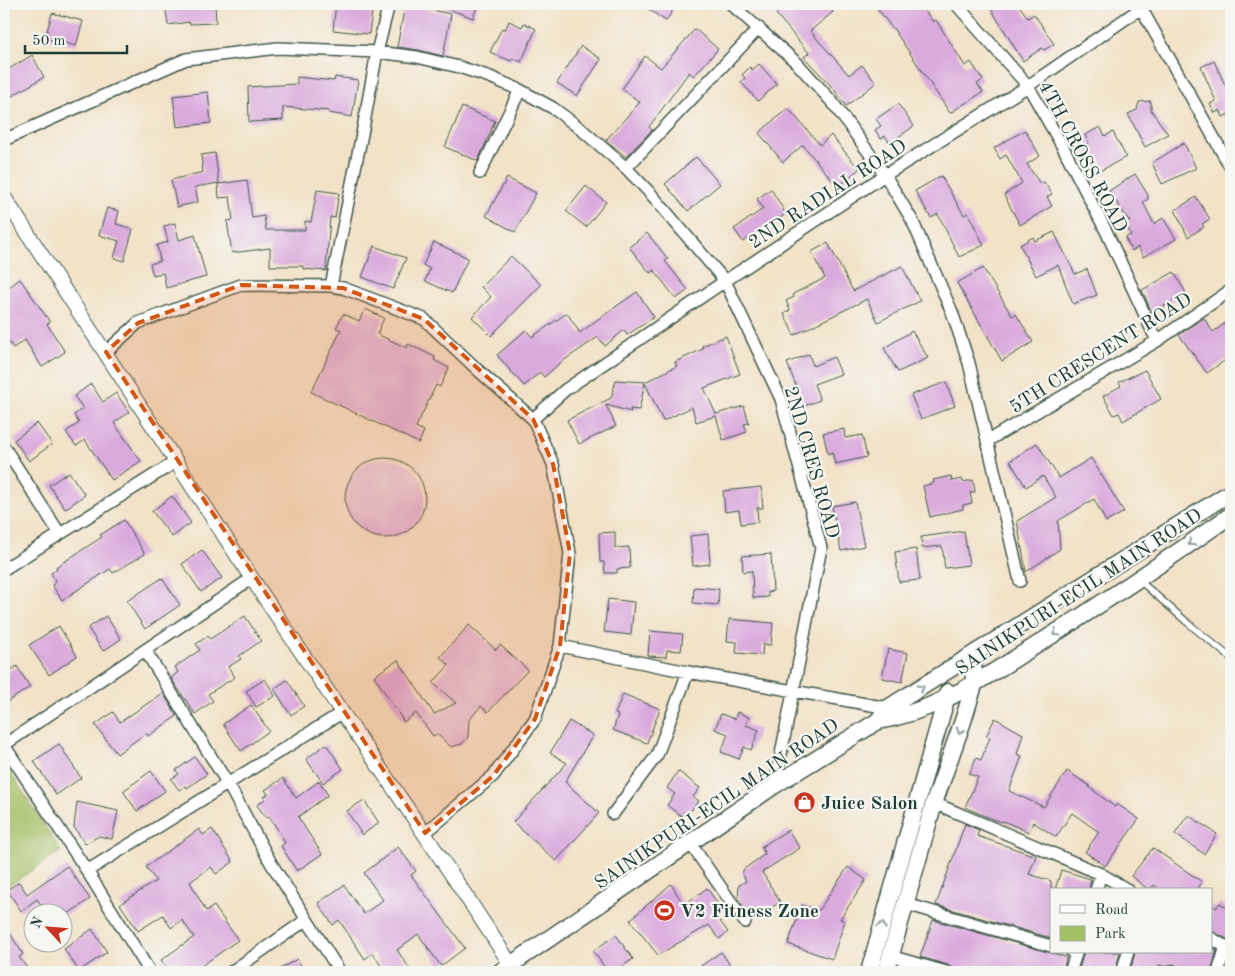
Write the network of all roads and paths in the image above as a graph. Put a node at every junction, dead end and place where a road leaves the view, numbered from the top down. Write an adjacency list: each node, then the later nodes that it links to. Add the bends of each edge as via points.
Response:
1 (389, 4): 6 (street)
2 (731, 4): 5 (street)
3 (956, 4): 7 (street, 4TH CROSS ROAD)
4 (1144, 6): 7 (street, 2ND RADIAL ROAD); 11 (street)
5 (759, 28): 10 (street); 13 (street, via 797,63 832,103)
6 (377, 52): 8 (street, 2ND CRES ROAD, via 459,67); 9 (street, 2ND CRES ROAD, via 278,48 186,58); 16 (street)
7 (1028, 86): 13 (street, 2ND RADIAL ROAD); 18 (street, 4TH CROSS ROAD, via 1102,223)
8 (520, 90): 10 (street, 2ND CRES ROAD, via 560,113); 12 (street)
9 (4, 140)
10 (626, 168): 15 (street, 2ND CRES ROAD)
11 (1231, 168)
12 (480, 173)
13 (885, 175): 15 (street, 2ND RADIAL ROAD); 21 (street, via 912,220 952,312 970,363)
14 (4, 197): 19 (street)
15 (725, 281): 20 (street, 2ND RADIAL ROAD, via 565,390); 38 (street, 2ND CRES ROAD, via 781,400 821,548)
16 (331, 286): 19 (street, via 241,285 138,323); 20 (street, via 424,319)
17 (1231, 290): 18 (street, 5TH CRESCENT ROAD)
18 (1157, 341): 21 (street, 5TH CRESCENT ROAD)
19 (106, 352): 23 (street)
20 (533, 419): 31 (street, via 553,464 570,553)
21 (987, 441): 30 (street)
22 (4, 447): 26 (street)
23 (177, 461): 26 (street); 28 (street)
24 (1231, 492): 33 (main road, SAINIKPURI-ECIL MAIN ROAD)
25 (1231, 515): 29 (main road, SAINIKPURI-ECIL MAIN ROAD, one-way to 29)
26 (60, 534): 27 (street)
27 (4, 569)
28 (252, 578): 32 (street); 40 (street)
29 (1139, 579): 34 (lane); 37 (main road, SAINIKPURI-ECIL MAIN ROAD, one-way to 37)
30 (1020, 581)
31 (560, 646): 36 (street); 48 (street, via 535,719 493,776)
32 (145, 650): 43 (street); 44 (street)
33 (973, 655): 35 (main road, SAINIKPURI-ECIL MAIN ROAD); 37 (main road)
34 (1231, 658)
35 (953, 668): 39 (main road); 41 (main road, SAINIKPURI-ECIL MAIN ROAD, one-way to 35)
36 (688, 672): 38 (street); 47 (street, via 657,755)
37 (974, 685): 39 (main road, SAINIKPURI-ECIL MAIN ROAD); 46 (main road, one-way to 46)
38 (794, 690): 41 (street); 45 (street, 2ND CRES ROAD)
39 (946, 699): 41 (main road, SAINIKPURI-ECIL MAIN ROAD, via 928,707); 42 (main road)
40 (343, 712): 44 (street); 48 (street)
41 (888, 716): 42 (main road, via 925,722); 45 (main road, SAINIKPURI-ECIL MAIN ROAD)
42 (935, 737): 67 (main road, one-way to 42)
43 (4, 745): 50 (street)
44 (228, 784): 50 (street); 55 (street)
45 (775, 784): 49 (main road, SAINIKPURI-ECIL MAIN ROAD)
46 (934, 803): 51 (street); 54 (main road)
47 (613, 814)
48 (425, 833): 63 (street)
49 (690, 842): 56 (street); 63 (main road, SAINIKPURI-ECIL MAIN ROAD)
50 (86, 871): 64 (street)
51 (1101, 874): 52 (street); 53 (street)
52 (1097, 888)
53 (1125, 888)
54 (906, 904): 58 (street); 62 (main road)
55 (306, 920): 65 (street); 66 (street)
56 (745, 922)
57 (1212, 939): 59 (street)
58 (1050, 946)
59 (1229, 948): 72 (street)
60 (1076, 954): 70 (street)
61 (1127, 954): 71 (street)
62 (890, 956): 68 (main road); 69 (street)
63 (509, 970)
64 (150, 972)
65 (231, 972)
66 (340, 972)
67 (869, 972)
68 (886, 972)
69 (946, 972)
70 (1070, 972)
71 (1122, 972)
72 (1218, 972)

